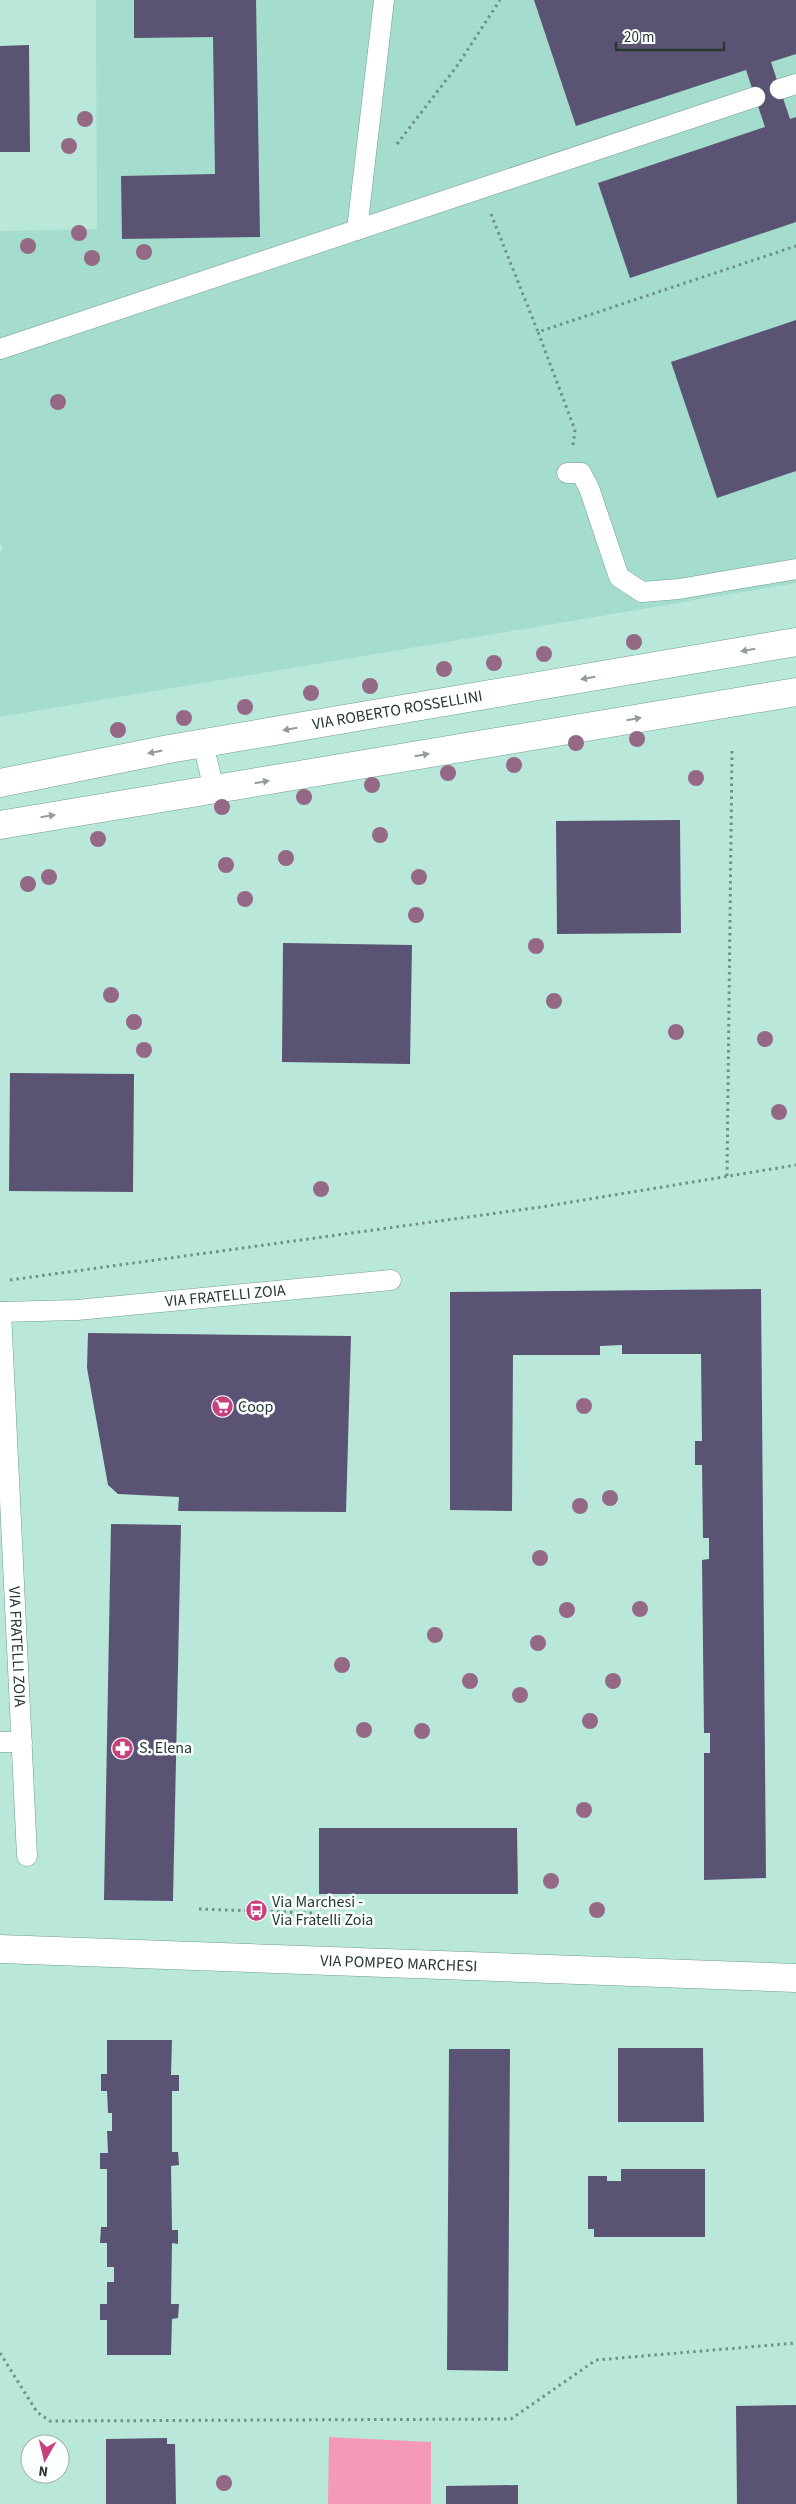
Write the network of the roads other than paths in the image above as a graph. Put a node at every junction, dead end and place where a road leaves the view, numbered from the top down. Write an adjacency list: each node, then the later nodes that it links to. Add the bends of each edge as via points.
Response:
1 (384, 0): 3 (lane)
2 (755, 97): 3 (lane)
3 (357, 230): 4 (lane)
4 (0, 349)
5 (567, 473): 6 (lane, via 581,472 619,576 642,592)
6 (796, 569)
7 (796, 642): 9 (street, VIA ROBERTO ROSSELLINI, one-way to 9)
8 (796, 692): 11 (street, one-way to 8)
9 (203, 743): 10 (street, VIA ROBERTO ROSSELLINI, one-way to 10); 11 (lane)
10 (0, 782)
11 (214, 790): 12 (street, one-way to 11)
12 (0, 825)
13 (391, 1280): 14 (lane, VIA FRATELLI ZOIA, via 77,1310)
14 (0, 1312): 16 (lane, VIA FRATELLI ZOIA)
15 (0, 1742): 16 (lane)
16 (22, 1742): 17 (lane, VIA FRATELLI ZOIA)
17 (27, 1856)
18 (0, 1949): 19 (street, VIA POMPEO MARCHESI)
19 (796, 1978)

